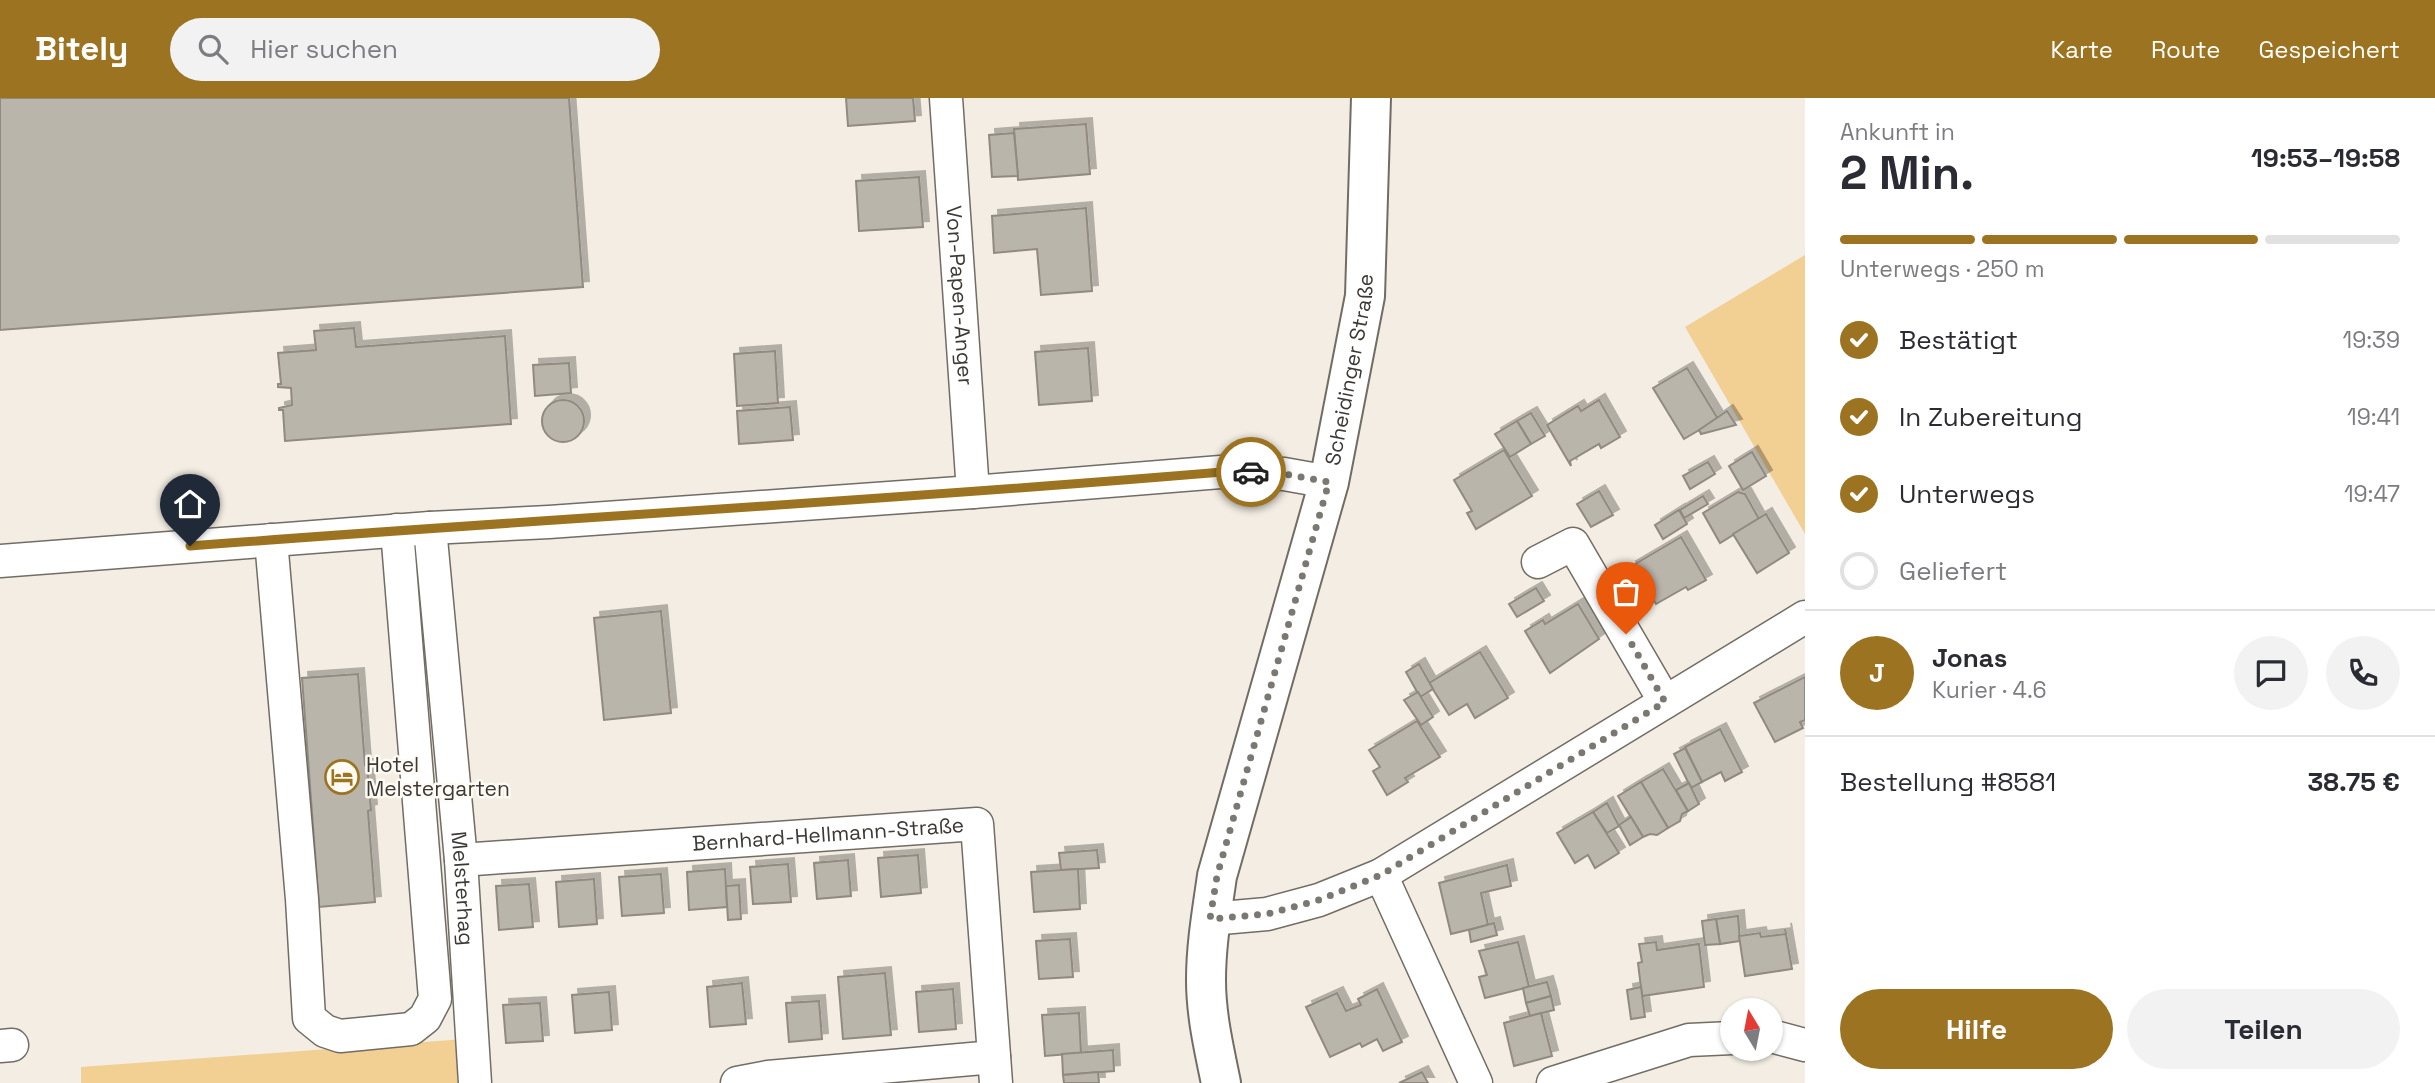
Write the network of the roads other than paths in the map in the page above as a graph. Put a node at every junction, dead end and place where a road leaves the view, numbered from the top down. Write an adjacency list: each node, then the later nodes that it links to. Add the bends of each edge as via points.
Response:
1 (946, 98): 4 (street, Von-Papen-Anger)
2 (1371, 98): 3 (main road, Scheidinger Straße, via 1365,296)
3 (1329, 482): 4 (street, via 1233,471); 14 (main road, Scheidinger Straße, via 1217,876)
4 (973, 492): 5 (street)
5 (430, 528): 6 (street); 12 (street, Melsterhag)
6 (397, 530): 7 (street); 7 (street, via 435,999 425,1018 411,1029 340,1036 309,1018)
7 (271, 540): 8 (street)
8 (0, 561)
9 (1538, 562): 11 (street, via 1573,544)
10 (1805, 617): 11 (street)
11 (1665, 702): 13 (street)
12 (461, 860): 18 (street, Bernhard-Hellmann-Straße, via 977,824); 19 (street, Melsterhag)
13 (1381, 875): 14 (street, via 1319,900 1267,914); 22 (street)
14 (1210, 919): 21 (main road, Scheidinger Straße, via 1206,982)
15 (1720, 1039): 23 (street, via 1689,1040)
16 (1783, 1039): 17 (street)
17 (1805, 1045)
18 (995, 1070): 20 (street, via 768,1077)
19 (475, 1083)
20 (737, 1083)
21 (1221, 1083)
22 (1476, 1083)
23 (1553, 1083)

